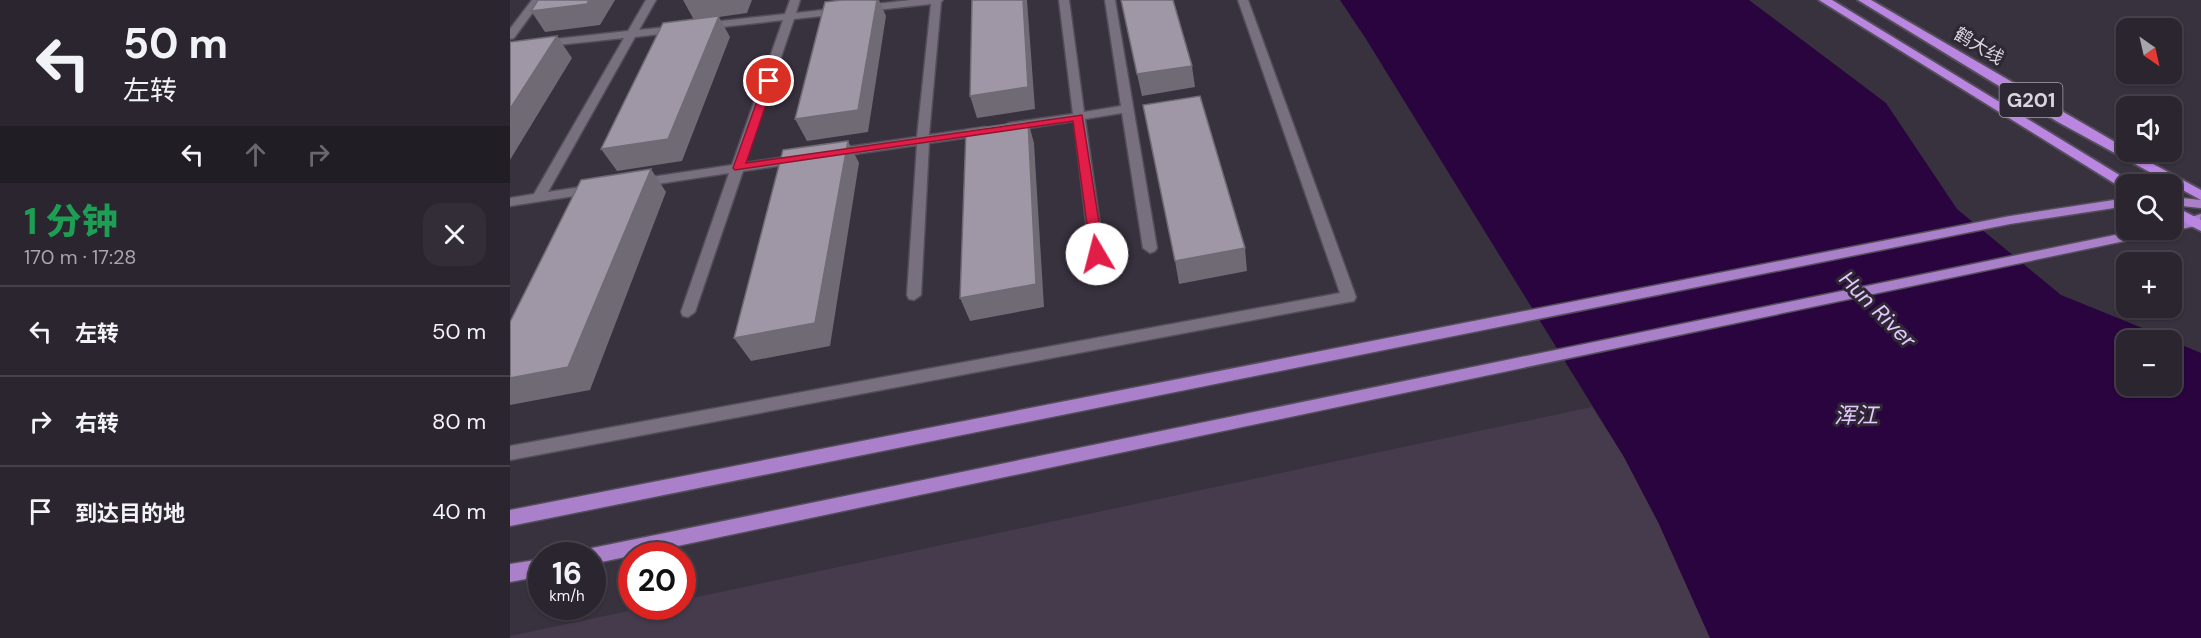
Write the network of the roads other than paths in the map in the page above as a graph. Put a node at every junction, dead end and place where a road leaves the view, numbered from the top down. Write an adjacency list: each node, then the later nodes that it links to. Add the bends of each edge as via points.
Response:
1 (537, 0): 12 (street)
2 (651, 0): 11 (street)
3 (795, 0): 10 (street)
4 (936, 0): 10 (street); 16 (street)
5 (1065, 0): 15 (street)
6 (1110, 0): 14 (street)
7 (1243, 0): 35 (street, via 1349,297)
8 (1824, 0): 18 (highway, 鹤大线 / G201)
9 (1863, 0): 20 (highway, 鹤大线 / G201)
10 (791, 16): 11 (street); 17 (street)
11 (630, 34): 13 (street); 21 (street)
12 (510, 36)
13 (510, 47)
14 (1128, 109): 15 (street); 31 (street)
15 (1078, 117): 16 (street); 32 (street)
16 (923, 140): 17 (street); 33 (street)
17 (739, 168): 19 (street); 34 (street)
18 (2116, 177)
19 (573, 192): 21 (street); 26 (street)
20 (2201, 196)
21 (539, 197): 22 (street)
22 (510, 202)
23 (2182, 202): 25 (main road)
24 (2116, 204): 36 (main road, via 2010,220)
25 (2201, 204)
26 (567, 210)
27 (2182, 214): 28 (highway)
28 (2199, 222): 29 (main road)
29 (2182, 225)
30 (2116, 239): 37 (main road)
31 (1150, 248)
32 (1097, 254)
33 (914, 295)
34 (688, 312)
35 (510, 453)
36 (510, 518)
37 (606, 553)
38 (528, 570): 39 (main road)
39 (510, 573)

